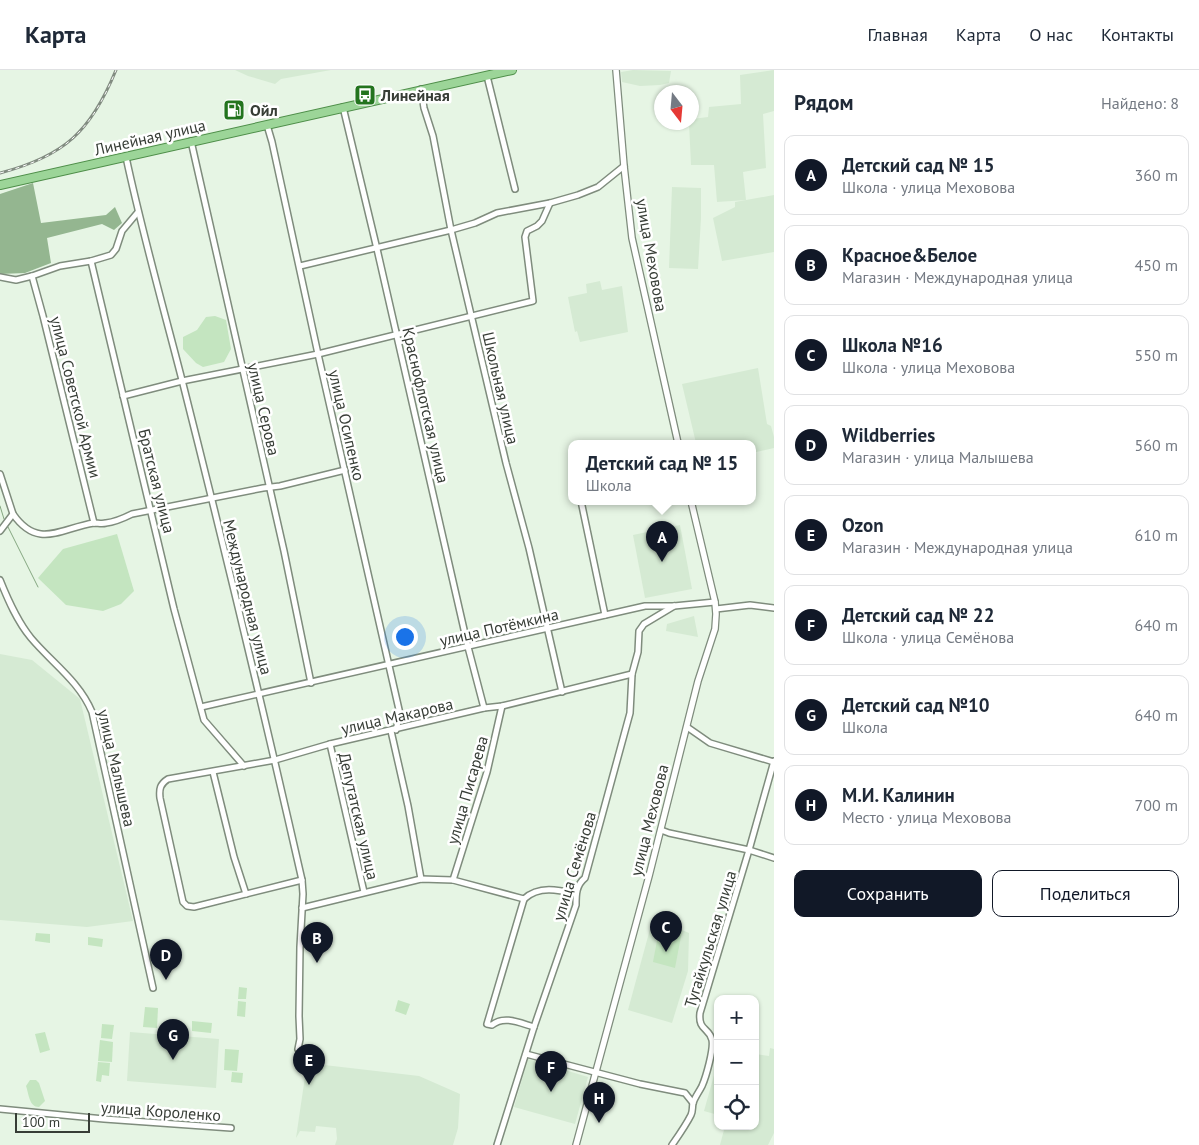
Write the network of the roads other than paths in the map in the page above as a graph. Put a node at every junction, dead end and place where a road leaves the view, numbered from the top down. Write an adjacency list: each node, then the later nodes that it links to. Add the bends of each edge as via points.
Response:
1 (512, 70): 3 (main road, Линейная улица)
2 (616, 70): 9 (street, улица Меховова)
3 (486, 76): 4 (main road, Линейная улица); 11 (street)
4 (421, 89): 5 (main road, Линейная улица); 14 (street, Школьная улица)
5 (343, 108): 6 (main road, Линейная улица); 15 (street, Краснофлотская улица)
6 (267, 125): 7 (main road, Линейная улица); 17 (street, улица Осипенко)
7 (191, 142): 8 (main road, Линейная улица); 23 (street, улица Серова)
8 (126, 157): 10 (main road, Линейная улица); 13 (street, Международная улица)
9 (624, 166): 12 (street, via 598,187); 26 (street, улица Меховова, via 632,238)
10 (0, 185)
11 (515, 189)
12 (550, 203): 14 (street, via 497,213); 20 (street, via 542,221 527,231 533,301)
13 (138, 212): 16 (street, via 122,231 111,255); 24 (street, Международная улица)
14 (451, 230): 15 (street); 20 (street, Школьная улица)
15 (378, 249): 17 (street); 21 (street, Краснофлотская улица)
16 (91, 261): 18 (street, via 60,266); 25 (street, Братская улица)
17 (300, 266): 22 (street, улица Осипенко)
18 (32, 276): 19 (street, via 16,280); 35 (street, улица Советской Армии)
19 (0, 277)
20 (472, 316): 21 (street); 43 (street, Школьная улица)
21 (397, 334): 22 (street); 44 (street, Краснофлотская улица)
22 (318, 354): 23 (street); 27 (street, улица Осипенко)
23 (242, 370): 24 (street); 29 (street, улица Серова)
24 (182, 381): 25 (street); 30 (street, Международная улица)
25 (123, 396): 33 (street, Братская улица)
26 (677, 440)
27 (345, 470): 29 (street); 45 (street, улица Осипенко)
28 (0, 474): 34 (street)
29 (270, 487): 30 (street); 47 (street, улица Серова)
30 (211, 499): 33 (street); 49 (street, Международная улица)
31 (582, 505): 42 (street)
32 (691, 505): 38 (street, улица Меховова)
33 (152, 510): 35 (street, via 111,522); 51 (street, Братская улица, via 174,609)
34 (12, 514): 35 (street, via 21,526 35,533 50,535); 36 (street)
35 (94, 523)
36 (0, 531)
37 (0, 580): 71 (street, улица Малышева, via 31,637 80,690 92,712)
38 (715, 602): 39 (street, улица Потёмкина); 41 (street, улица Меховова)
39 (674, 606): 42 (street, улица Потёмкина, via 645,606); 46 (street, улица Семёнова, via 639,630)
40 (774, 608): 41 (street, via 750,604)
41 (716, 609): 53 (street, улица Меховова, via 715,629)
42 (605, 615): 43 (street, улица Потёмкина)
43 (548, 628): 44 (street, улица Потёмкина); 48 (street, Школьная улица)
44 (468, 647): 45 (street, улица Потёмкина); 52 (street, Краснофлотская улица)
45 (388, 664): 47 (street, улица Потёмкина); 54 (street, улица Осипенко, via 400,714)
46 (632, 674): 48 (street, улица Макарова); 68 (street, улица Семёнова, via 630,713 585,878)
47 (311, 683): 49 (street, улица Потёмкина)
48 (562, 692): 50 (street, улица Макарова)
49 (260, 694): 51 (street, улица Потёмкина); 56 (street, Международная улица)
50 (502, 706): 52 (street, улица Макарова); 65 (street, улица Писарева, via 487,772)
51 (201, 707): 58 (street, Братская улица, via 204,720)
52 (484, 708): 54 (street, улица Макарова)
53 (687, 727): 57 (street, via 710,743); 60 (street, улица Меховова)
54 (393, 730): 55 (street, улица Макарова); 63 (street, улица Осипенко)
55 (330, 744): 56 (street, улица Макарова); 66 (street, Депутатская улица)
56 (275, 760): 58 (street, улица Макарова); 64 (street, Международная улица)
57 (774, 762): 61 (street, Тугайкульская улица)
58 (244, 766): 59 (street, улица Макарова)
59 (214, 772): 67 (street); 67 (street, улица Макарова, via 168,779 160,787 183,902 194,906)
60 (661, 830): 61 (street); 75 (street, улица Меховова)
61 (750, 850): 62 (street); 76 (street, Тугайкульская улица, via 700,1013 699,1021 710,1034 712,1049 703,1084)
62 (774, 858)
63 (422, 879): 65 (street); 66 (street)
64 (302, 880): 67 (street); 70 (street, Международная улица)
65 (453, 880): 69 (street)
66 (364, 892): 70 (street)
67 (246, 894)
68 (576, 894): 69 (street, via 539,890); 72 (street, улица Семёнова, via 576,905)
69 (524, 899): 72 (street, via 486,1024 509,1020)
70 (302, 908): 73 (street, Международная улица)
71 (153, 988)
72 (534, 1027): 74 (street, улица Семёнова)
73 (298, 1049)
74 (526, 1054): 75 (street); 79 (street, улица Семёнова)
75 (596, 1072): 76 (street, via 685,1093); 80 (street, улица Меховова)
76 (693, 1103): 81 (street, Тугайкульская улица, via 693,1110)
77 (0, 1109): 78 (street, улица Короленко)
78 (231, 1128)
79 (497, 1145)
80 (576, 1145)
81 (672, 1145)

